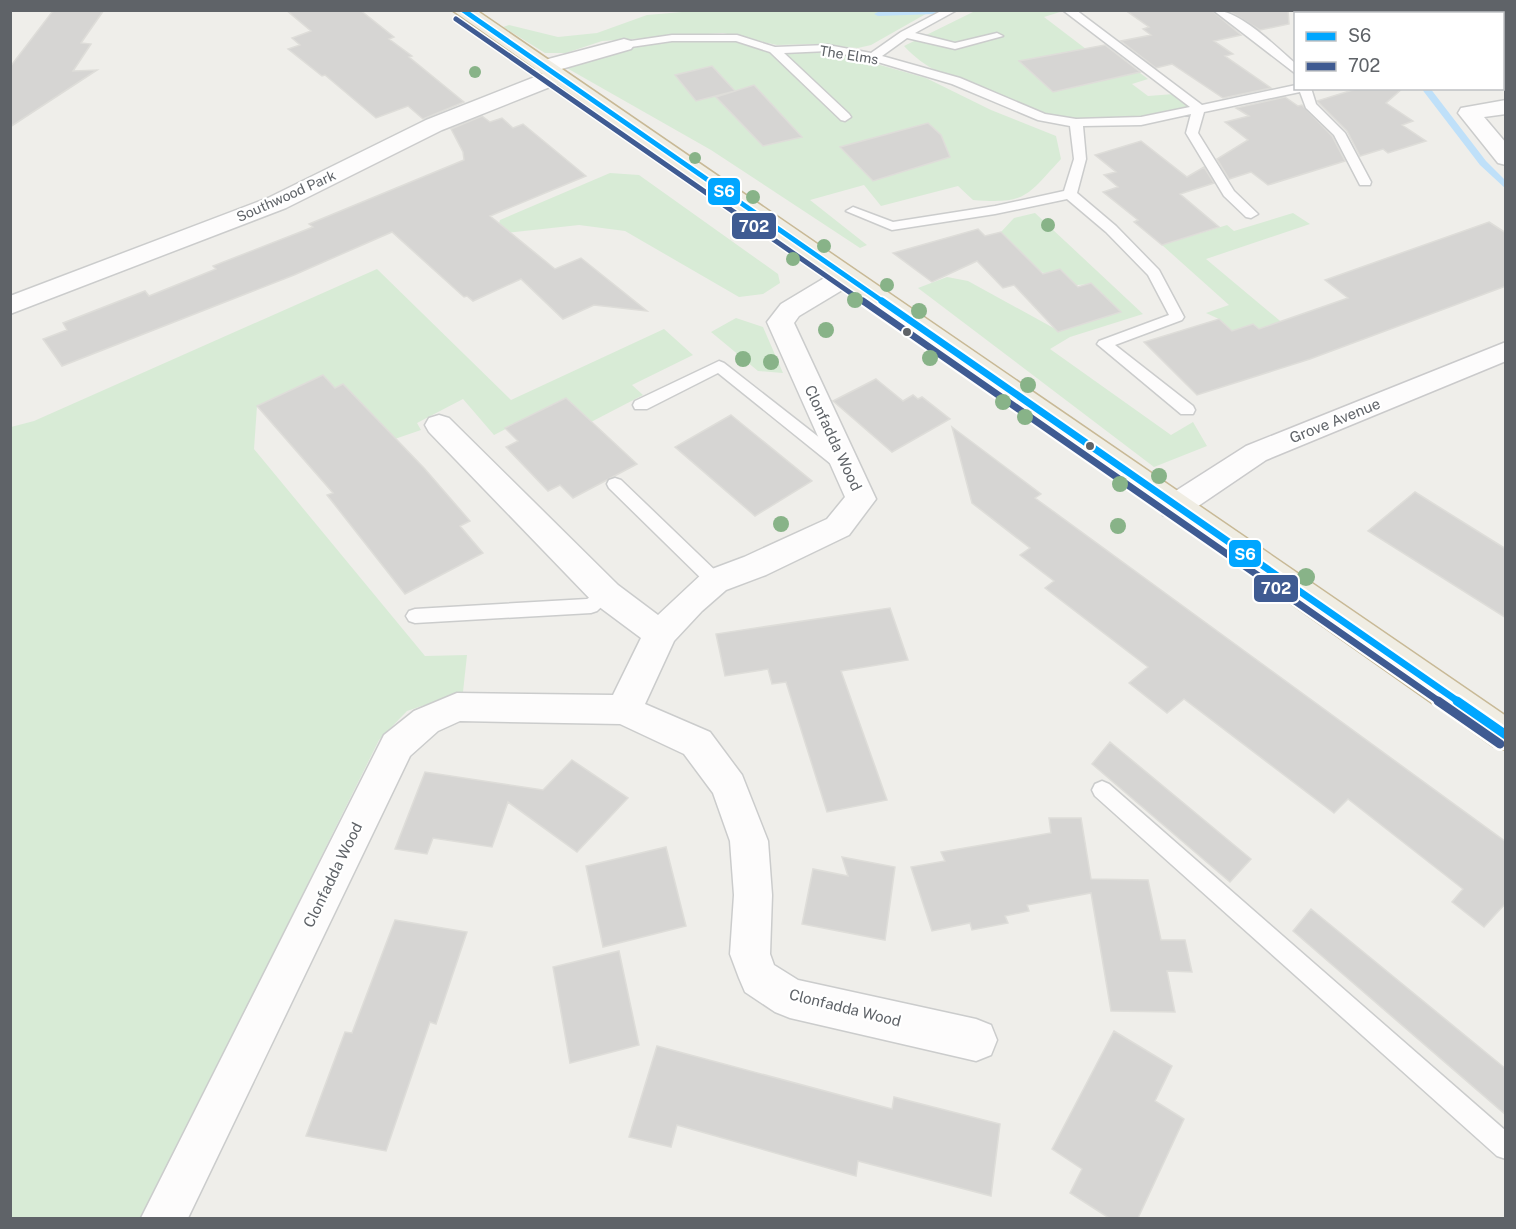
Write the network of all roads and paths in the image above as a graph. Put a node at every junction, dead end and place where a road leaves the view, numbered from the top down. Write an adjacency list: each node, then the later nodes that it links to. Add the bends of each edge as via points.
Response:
1 (462, 10): 11 (highway)
2 (952, 10): 5 (lane)
3 (1218, 10): 10 (lane)
4 (1070, 11): 15 (lane)
5 (905, 34): 6 (lane, via 955,46); 9 (lane)
6 (997, 36)
7 (624, 45): 8 (lane, The Elms, via 672,38 737,38); 11 (street, The Elms)
8 (774, 50): 9 (lane, The Elms, via 828,48); 16 (lane)
9 (873, 57): 17 (lane, The Elms, via 956,81 1042,117)
10 (1294, 69)
11 (551, 72): 23 (highway); 24 (street, Southwood Park, via 277,203)
12 (1294, 89): 15 (lane, The Elms)
13 (1306, 90): 19 (lane, via 1310,105 1339,133)
14 (1506, 107): 18 (street, via 1469,113)
15 (1199, 108): 17 (lane, The Elms, via 1141,121); 22 (lane, via 1192,133 1230,193)
16 (845, 117)
17 (1076, 123): 20 (lane, via 1080,159)
18 (1506, 158)
19 (1365, 182)
20 (1070, 194): 21 (lane, via 892,226); 27 (lane, via 1154,273 1177,317 1104,344)
21 (853, 211)
22 (1251, 214)
23 (845, 277): 29 (street, Clonfadda Wood, via 790,310 780,322); 31 (highway)
24 (10, 306)
25 (1506, 351): 31 (street, Grove Avenue, via 1257,453)
26 (641, 405): 29 (lane, via 719,366)
27 (1187, 410)
28 (439, 425): 33 (street)
29 (843, 465): 32 (street, Clonfadda Wood, via 861,499 838,527 755,567)
30 (615, 484): 32 (lane)
31 (1174, 507): 37 (highway)
32 (714, 581): 35 (street, Clonfadda Wood)
33 (606, 594): 34 (lane, via 591,606); 35 (street)
34 (415, 616)
35 (660, 634): 36 (street, Clonfadda Wood)
36 (623, 710): 39 (street, Clonfadda Wood, via 697,744 729,786 749,841 753,895 750,954 759,978 790,998); 41 (street, Clonfadda Wood, via 457,707 426,721 397,746)
37 (1506, 735)
38 (1102, 790): 40 (lane)
39 (976, 1040)
40 (1506, 1147)
41 (164, 1218)

